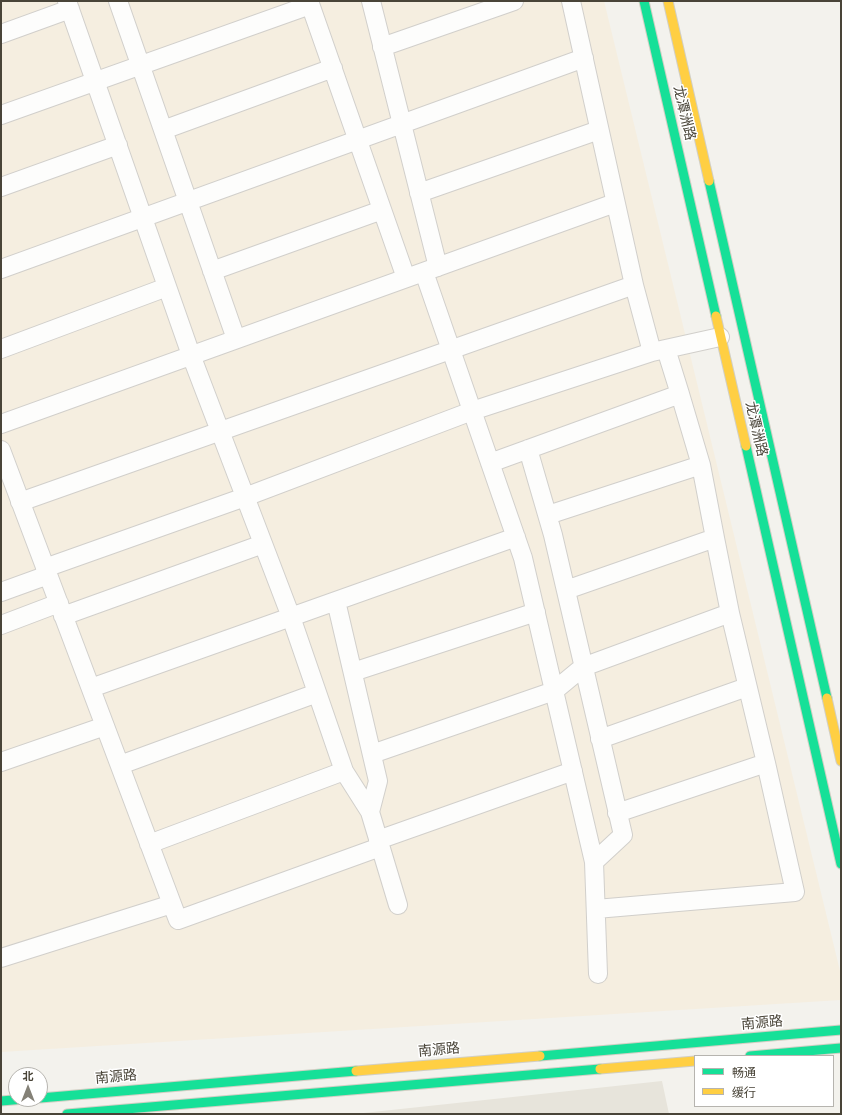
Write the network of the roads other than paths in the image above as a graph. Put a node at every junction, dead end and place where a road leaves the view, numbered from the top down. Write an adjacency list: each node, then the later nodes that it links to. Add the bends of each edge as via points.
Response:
1 (118, 1): 12 (street)
2 (371, 1): 10 (street)
3 (514, 1): 10 (street)
4 (571, 1): 11 (street)
5 (644, 1): 33 (main road, 龙潭洲路)
6 (668, 1): 71 (main road, 龙潭洲路)
7 (309, 3): 12 (street); 13 (street)
8 (69, 5): 9 (street); 14 (street)
9 (1, 34)
10 (382, 46): 16 (street)
11 (584, 58): 16 (street); 18 (street)
12 (140, 65): 14 (street); 17 (street)
13 (332, 68): 17 (street); 19 (street)
14 (96, 81): 15 (street); 20 (street)
15 (1, 115)
16 (402, 124): 19 (street); 22 (street)
17 (163, 130): 23 (street)
18 (599, 130): 22 (street); 24 (street)
19 (357, 140): 23 (street); 25 (street)
20 (118, 145): 21 (street); 26 (street)
21 (1, 188)
22 (419, 193): 28 (street)
23 (188, 202): 26 (street); 29 (street)
24 (615, 203): 28 (street); 31 (street)
25 (382, 210): 29 (street); 30 (street)
26 (143, 218): 27 (street); 32 (street)
27 (1, 269)
28 (431, 269): 30 (street); 36 (street)
29 (212, 271): 34 (street)
30 (406, 278): 34 (street)
31 (634, 285): 36 (street); 37 (street)
32 (168, 288): 35 (street); 38 (street)
33 (720, 337): 37 (street); 82 (main road, 龙潭洲路)
34 (236, 339): 38 (street)
35 (1, 349)
36 (451, 350): 40 (street); 42 (street)
37 (659, 350): 39 (street); 40 (street)
38 (192, 355): 41 (street); 42 (street)
39 (680, 394): 43 (street); 46 (street)
40 (472, 411): 45 (street); 47 (street)
41 (1, 424)
42 (220, 431): 47 (street); 48 (street)
43 (528, 449): 45 (street); 49 (street)
44 (1, 450): 48 (street)
45 (490, 462): 50 (street)
46 (701, 465): 49 (street); 51 (street)
47 (245, 497): 52 (street); 53 (street)
48 (20, 502): 53 (street)
49 (548, 515): 54 (street)
50 (516, 537): 56 (street); 58 (street)
51 (714, 538): 54 (street); 59 (street)
52 (263, 544): 57 (street); 60 (street)
53 (47, 571): 55 (street); 57 (street)
54 (566, 590): 62 (street)
55 (1, 592)
56 (336, 601): 60 (street); 63 (street)
57 (61, 610): 61 (street); 65 (street)
58 (536, 612): 63 (street); 67 (street)
59 (730, 613): 62 (street); 64 (street)
60 (291, 617): 65 (street); 66 (street)
61 (1, 625)
62 (583, 667): 67 (street); 69 (street)
63 (353, 672): 70 (street)
64 (747, 687): 69 (street); 73 (street)
65 (91, 688): 68 (street)
66 (317, 692): 74 (street); 75 (street)
67 (554, 692): 70 (street); 76 (street)
68 (105, 726): 72 (street); 74 (street)
69 (600, 739): 78 (street)
70 (372, 754): 77 (street, via 378,781)
71 (841, 761)
72 (1, 762)
73 (766, 764): 78 (street); 85 (street, via 795,892)
74 (120, 765): 80 (street)
75 (344, 771): 77 (street); 80 (street)
76 (572, 771): 79 (street); 81 (street)
77 (370, 812): 79 (street)
78 (617, 813): 81 (street, via 623,836)
79 (379, 843): 83 (street, via 178,920); 84 (street)
80 (149, 844): 83 (street)
81 (594, 862): 85 (street)
82 (841, 864)
83 (172, 904): 86 (street)
84 (398, 906)
85 (596, 909): 87 (street)
86 (1, 958)
87 (598, 974)
88 (841, 1030): 92 (main road, 南源路)
89 (841, 1048): 90 (main road)
90 (761, 1055)
91 (694, 1061): 93 (main road)
92 (48, 1097)
93 (67, 1114)

